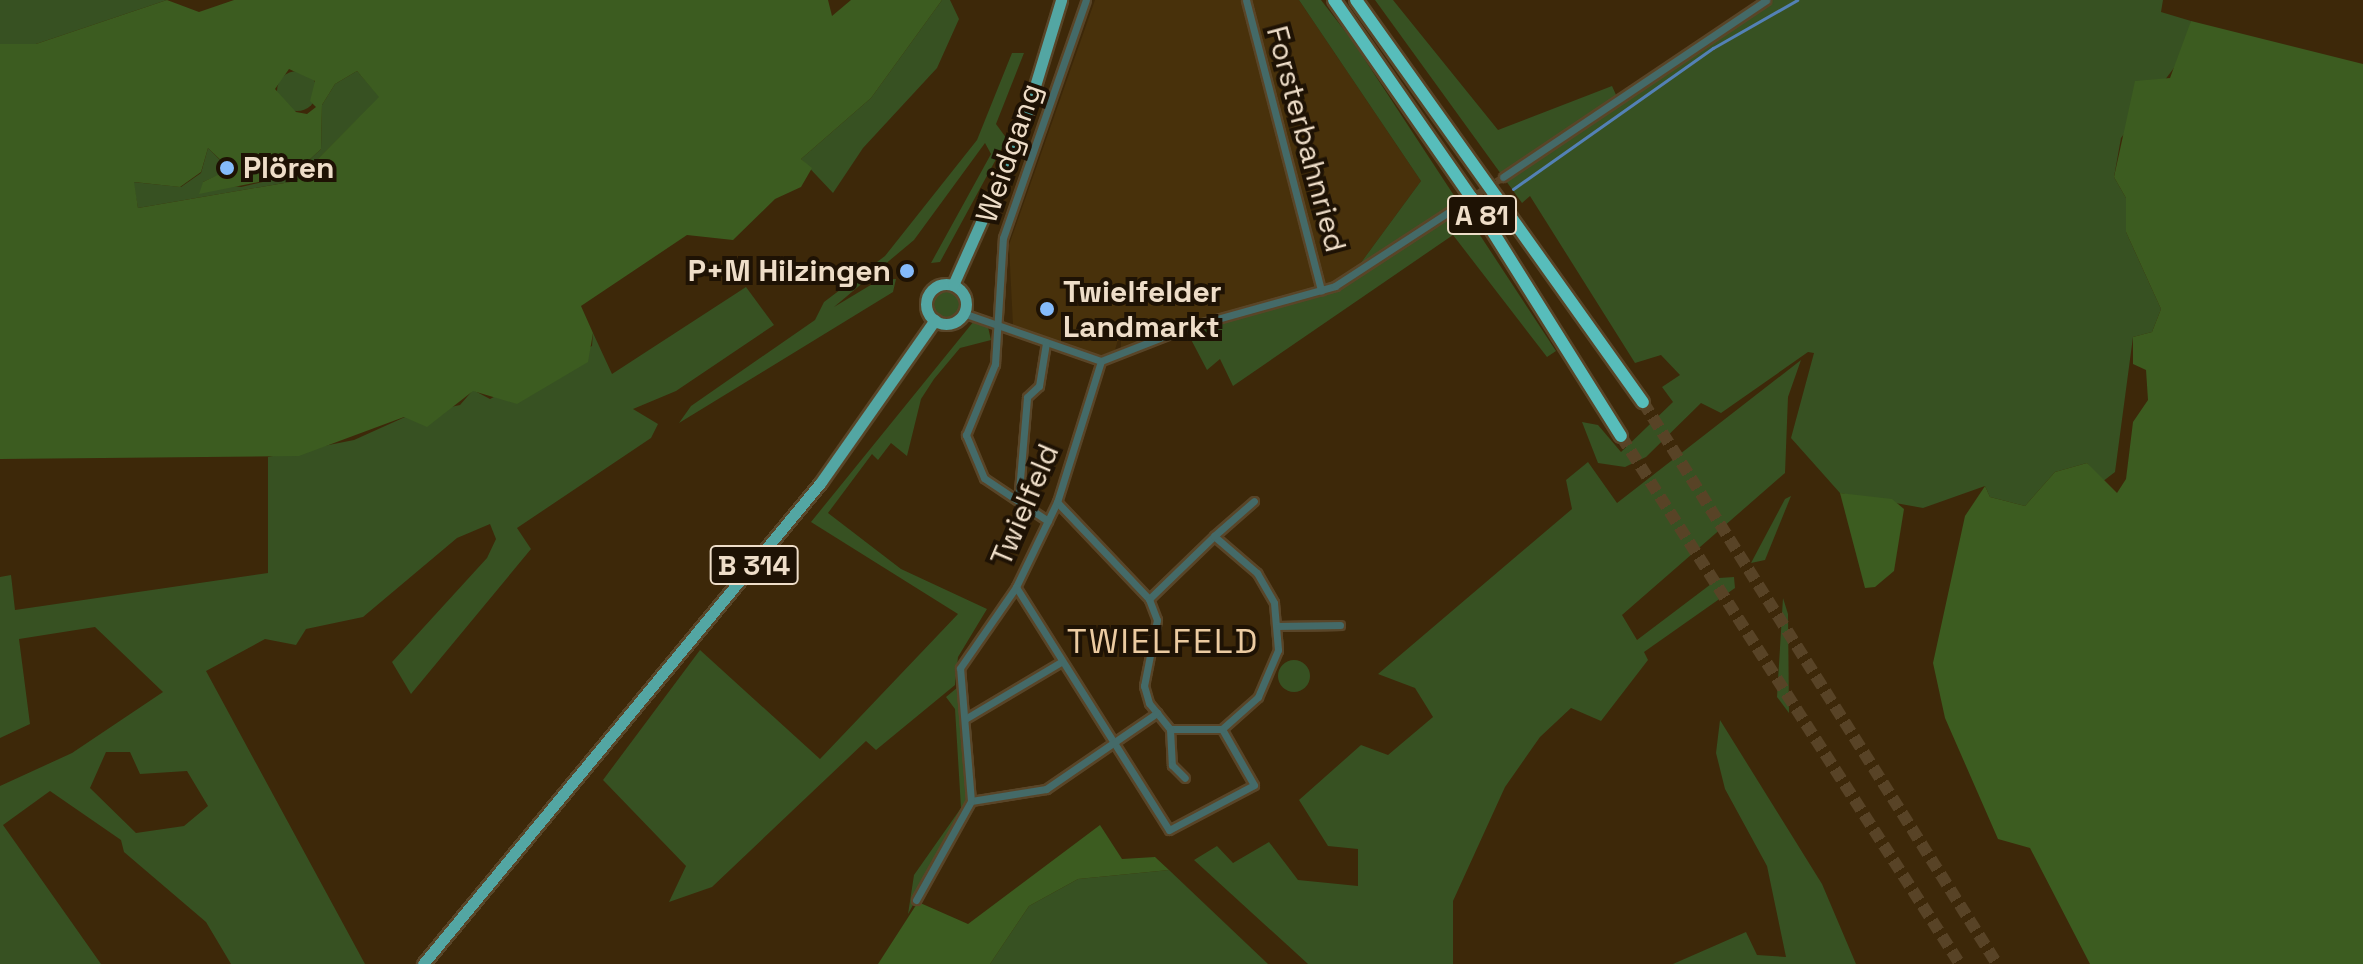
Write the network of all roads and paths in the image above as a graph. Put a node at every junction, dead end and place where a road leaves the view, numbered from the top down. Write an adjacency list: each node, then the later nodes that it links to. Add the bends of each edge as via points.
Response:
1 (1061, 0): 9 (main road, via 1021,132)
2 (1086, 0): 13 (street, Weidgang, via 1003,238)
3 (1246, 0): 10 (street, Forsterbahnried)
4 (1334, 0): 17 (highway, A 81, via 1471,197)
5 (1356, 0): 16 (highway, A 81)
6 (1766, 0): 7 (street)
7 (1503, 177)
8 (1461, 204): 10 (street, via 1349,279)
9 (953, 285): 11 (main road, via 964,297); 12 (main road, via 929,293)
10 (1321, 290): 15 (street)
11 (963, 313): 12 (main road, via 951,323); 13 (street)
12 (935, 320): 36 (main road, B 314, via 821,482)
13 (999, 326): 14 (street); 21 (street, Weidgang, via 990,380 970,419 968,452 984,478)
14 (1046, 343): 15 (street); 18 (street, via 1039,386 1027,397)
15 (1101, 361): 20 (street, Twielfeld)
16 (1643, 402)
17 (1621, 436)
18 (1019, 491)
19 (1254, 501): 22 (street)
20 (1057, 502): 21 (street, Twielfeld); 24 (street)
21 (1048, 521): 23 (street, Twielfeld)
22 (1214, 536): 24 (street); 26 (street, via 1257,573)
23 (1016, 587): 27 (street, Twielfeld); 29 (street, via 960,668)
24 (1149, 599): 28 (street, via 1157,620 1144,686)
25 (1340, 625): 26 (street)
26 (1279, 626): 31 (street, via 1278,650 1261,691)
27 (1061, 662): 29 (street); 32 (street, Twielfeld)
28 (1157, 713): 30 (street); 32 (street)
29 (965, 719): 34 (street)
30 (1170, 729): 31 (street); 33 (street, via 1172,765)
31 (1222, 729): 32 (street, Twielfeld, via 1254,785 1177,831 1160,824)
32 (1115, 743): 34 (street, via 1032,794)
33 (1185, 778)
34 (971, 801): 35 (street)
35 (916, 900)
36 (423, 964)

